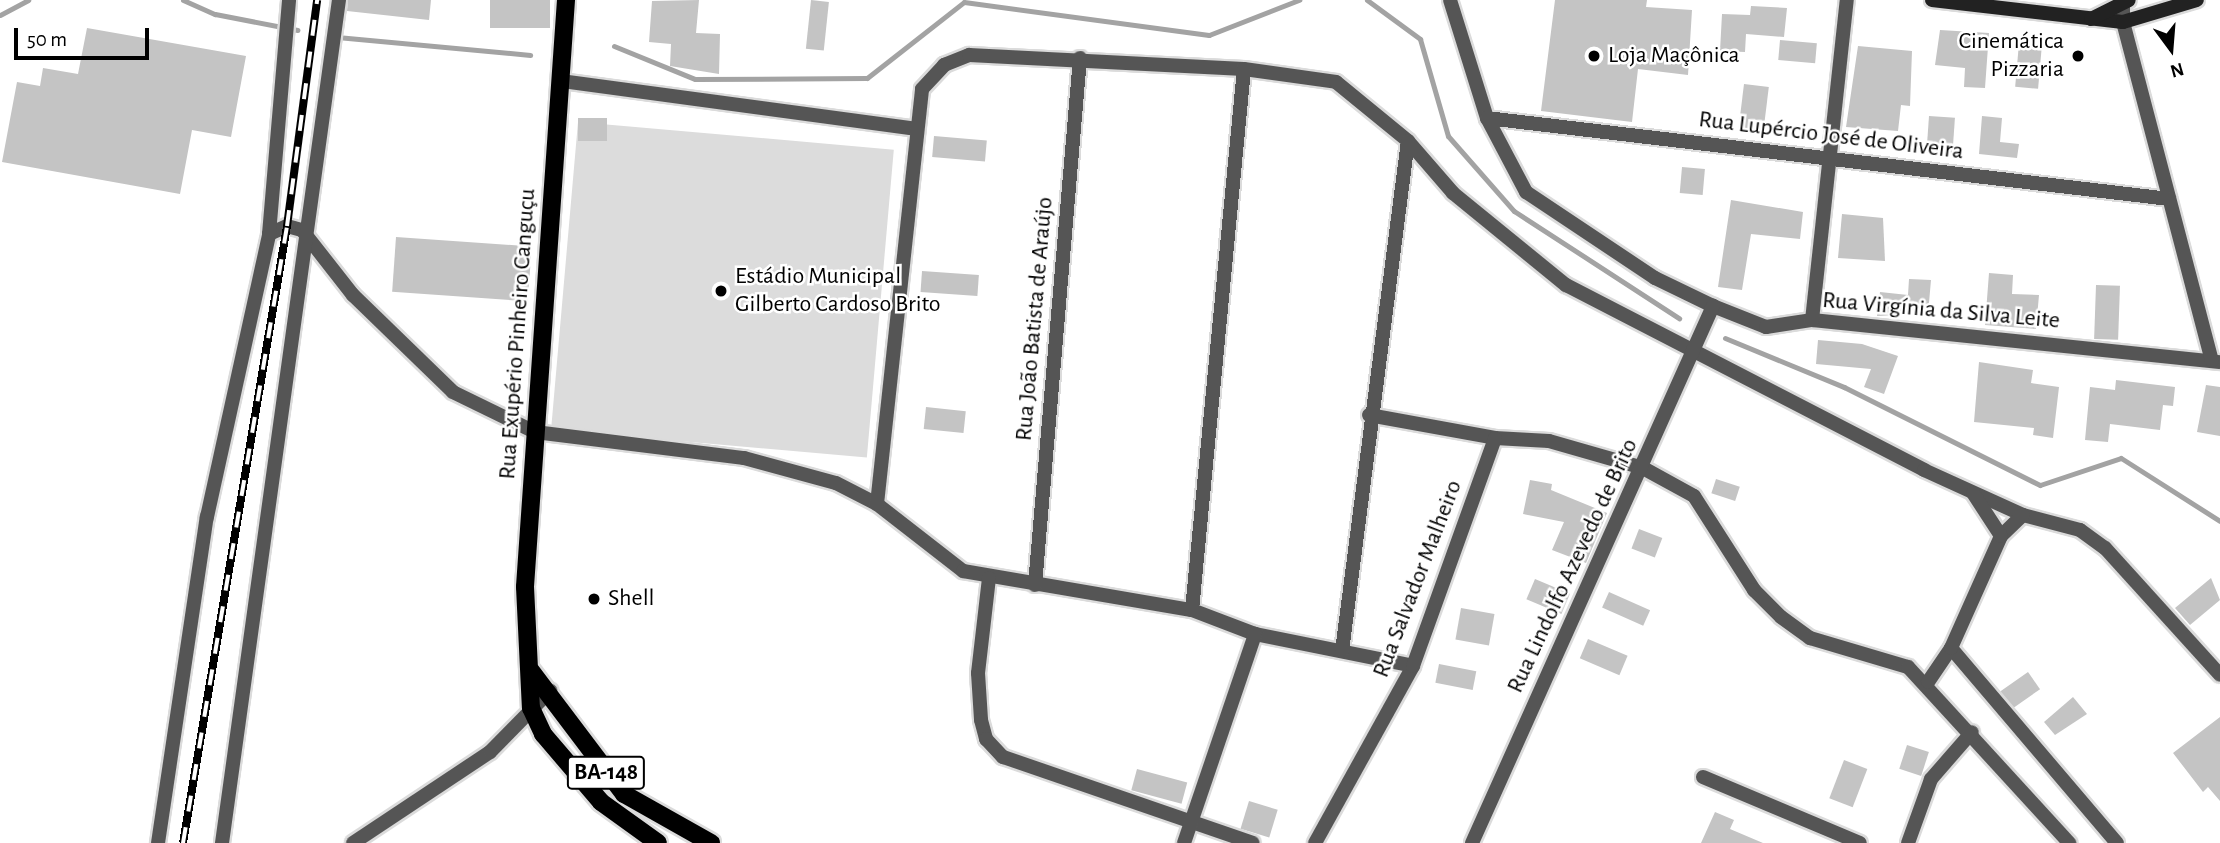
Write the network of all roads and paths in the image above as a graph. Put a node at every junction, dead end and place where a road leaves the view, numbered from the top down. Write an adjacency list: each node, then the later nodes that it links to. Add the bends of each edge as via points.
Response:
1 (289, 0): 20 (street)
2 (338, 0): 19 (street)
3 (566, 0): 13 (main road, Rua Exupério Pinheiro Canguçu)
4 (1450, 0): 14 (street)
5 (1847, 0): 17 (street)
6 (1932, 0): 9 (street)
7 (2197, 0): 10 (street)
8 (2124, 2): 9 (street); 10 (street)
9 (2086, 21): 10 (street)
10 (2123, 22): 18 (street)
11 (1080, 58): 12 (street); 15 (street, via 969,55 944,65 922,89); 34 (street, Rua João Batista de Araújo)
12 (1244, 69): 16 (street, via 1336,82); 35 (street)
13 (562, 81): 15 (street); 26 (main road, Rua Exupério Pinheiro Canguçu)
14 (1487, 118): 17 (street, Rua Lupércio José de Oliveira); 21 (street, Rua Virgínia da Silva Leite, via 1526,192 1655,278)
15 (915, 128): 30 (street)
16 (1408, 141): 23 (street, via 1453,193 1528,258 1566,285); 25 (street)
17 (1826, 159): 18 (street, Rua Lupércio José de Oliveira); 22 (street)
18 (2169, 199): 24 (street)
19 (302, 230): 20 (street, via 287,226); 26 (street, via 361,304 453,392); 49 (street, via 298,311)
20 (269, 234): 48 (street, via 207,517)
21 (1713, 306): 22 (street, Rua Virgínia da Silva Leite, via 1766,327); 23 (street, Rua Lindolfo Azevedo de Brito)
22 (1812, 320): 24 (street, Rua Virgínia da Silva Leite)
23 (1697, 353): 28 (street, Rua Lindolfo Azevedo de Brito); 29 (street)
24 (2216, 361)
25 (1369, 415): 27 (street); 38 (street)
26 (535, 432): 30 (street, via 744,458 836,483); 40 (main road, Rua Exupério Pinheiro Canguçu, via 525,587)
27 (1495, 438): 28 (street, via 1549,441); 39 (street, Rua Salvador Malheiro)
28 (1643, 468): 42 (street, via 1694,496 1754,590 1781,617 1810,638 1908,667); 56 (street, Rua Lindolfo Azevedo de Brito)
29 (1973, 492): 31 (street); 32 (street)
30 (877, 504): 33 (street, via 963,571)
31 (2024, 515): 32 (street); 41 (street, via 2080,530 2105,548)
32 (2001, 536): 37 (street)
33 (989, 578): 34 (street); 47 (street, via 978,673 986,739 1003,757)
34 (1035, 585): 35 (street)
35 (1192, 610): 36 (street)
36 (1255, 634): 38 (street); 47 (street)
37 (1951, 648): 42 (street); 60 (street)
38 (1342, 651): 39 (street)
39 (1413, 666): 55 (street, Rua Salvador Malheiro)
40 (531, 671): 43 (main road, BA-148); 44 (main road, BA-148)
41 (2220, 675)
42 (1928, 682): 45 (street)
43 (550, 691): 44 (street); 52 (main road, BA-148, via 584,748 624,794)
44 (531, 708): 50 (street, via 490,752); 51 (main road, BA-148, via 543,734 601,802)
45 (1972, 732): 58 (street, via 1931,779); 59 (street)
46 (1703, 777): 57 (street)
47 (1191, 820): 53 (street); 54 (street)
48 (158, 843)
49 (222, 843)
50 (353, 843)
51 (658, 843)
52 (711, 843)
53 (1184, 843)
54 (1253, 843)
55 (1315, 843)
56 (1472, 843)
57 (1860, 843)
58 (1908, 843)
59 (2069, 843)
60 (2117, 843)

